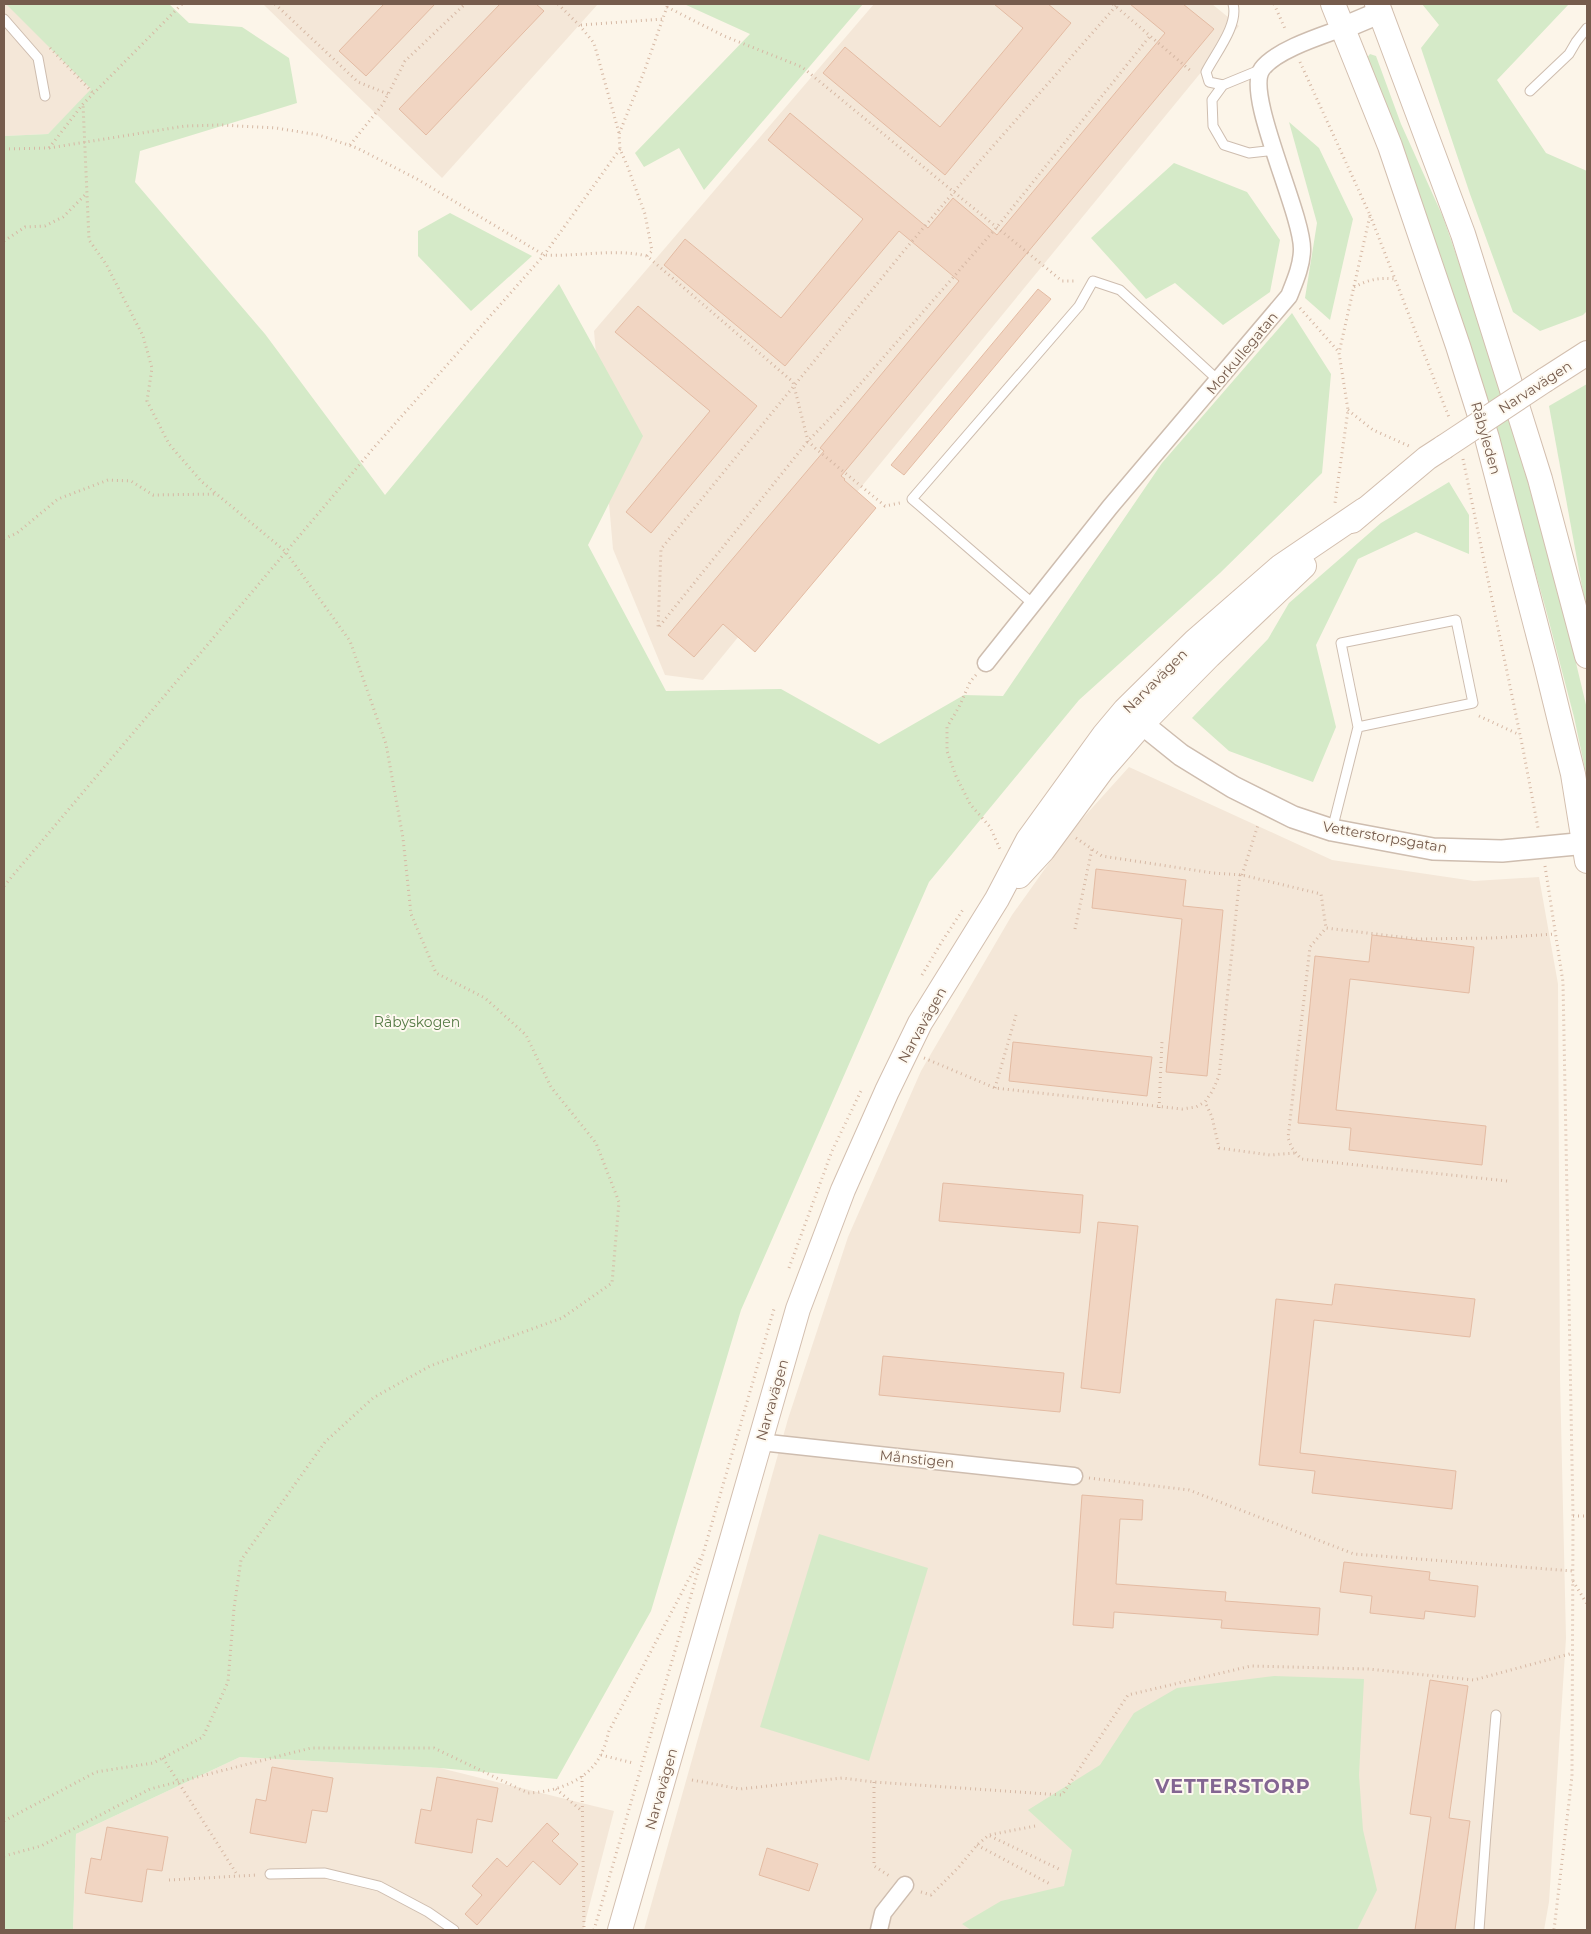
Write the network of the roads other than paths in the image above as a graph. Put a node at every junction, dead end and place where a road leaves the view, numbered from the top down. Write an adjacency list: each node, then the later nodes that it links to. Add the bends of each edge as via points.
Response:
1 (1233, 4): 8 (lane, via 1232,27 1206,72 1209,82)
2 (1333, 4): 5 (main road, Råbyleden)
3 (1379, 8): 5 (street); 15 (main road, via 1463,234 1540,479)
4 (4, 18): 10 (lane, via 38,58)
5 (1343, 28): 7 (street, via 1293,47); 20 (main road, Råbyleden, via 1390,146 1487,438 1544,655)
6 (1587, 28): 9 (lane, via 1569,54)
7 (1262, 69): 8 (lane); 11 (street, Morkullegatan, via 1258,86 1261,105)
8 (1222, 85): 11 (lane, via 1212,100 1213,126 1224,145 1249,154)
9 (1530, 91)
10 (46, 96)
11 (1275, 150): 13 (street, Morkullegatan, via 1302,248 1298,274 1289,296)
12 (1587, 353): 17 (main road, Narvavägen, bridge, via 1427,458 1364,510 1209,656)
13 (1219, 381): 14 (street, Morkullegatan); 14 (lane, via 1120,290 1093,281 1078,306 912,500)
14 (1032, 603): 16 (street, Morkullegatan)
15 (1587, 656)
16 (986, 662)
17 (1134, 717): 19 (street, Vetterstorpsgatan, via 1181,755 1233,787 1293,818); 21 (main road, Narvavägen, via 1102,770 1043,850); 21 (main road, Narvavägen, via 1104,735 1028,840)
18 (1358, 727): 18 (lane, via 1473,703 1456,620 1341,643); 19 (lane)
19 (1332, 830): 20 (street, Vetterstorpsgatan, via 1433,849)
20 (1586, 849)
21 (997, 899): 22 (main road, Narvavägen, via 920,1023 843,1190 798,1308)
22 (760, 1442): 23 (street, Månstigen); 28 (main road, Narvavägen)
23 (1074, 1476)
24 (1496, 1715): 30 (lane)
25 (270, 1874): 27 (lane, via 325,1874 379,1886)
26 (905, 1886): 29 (street, via 884,1913)
27 (454, 1930)
28 (620, 1930)
29 (879, 1930)
30 (1479, 1930)

